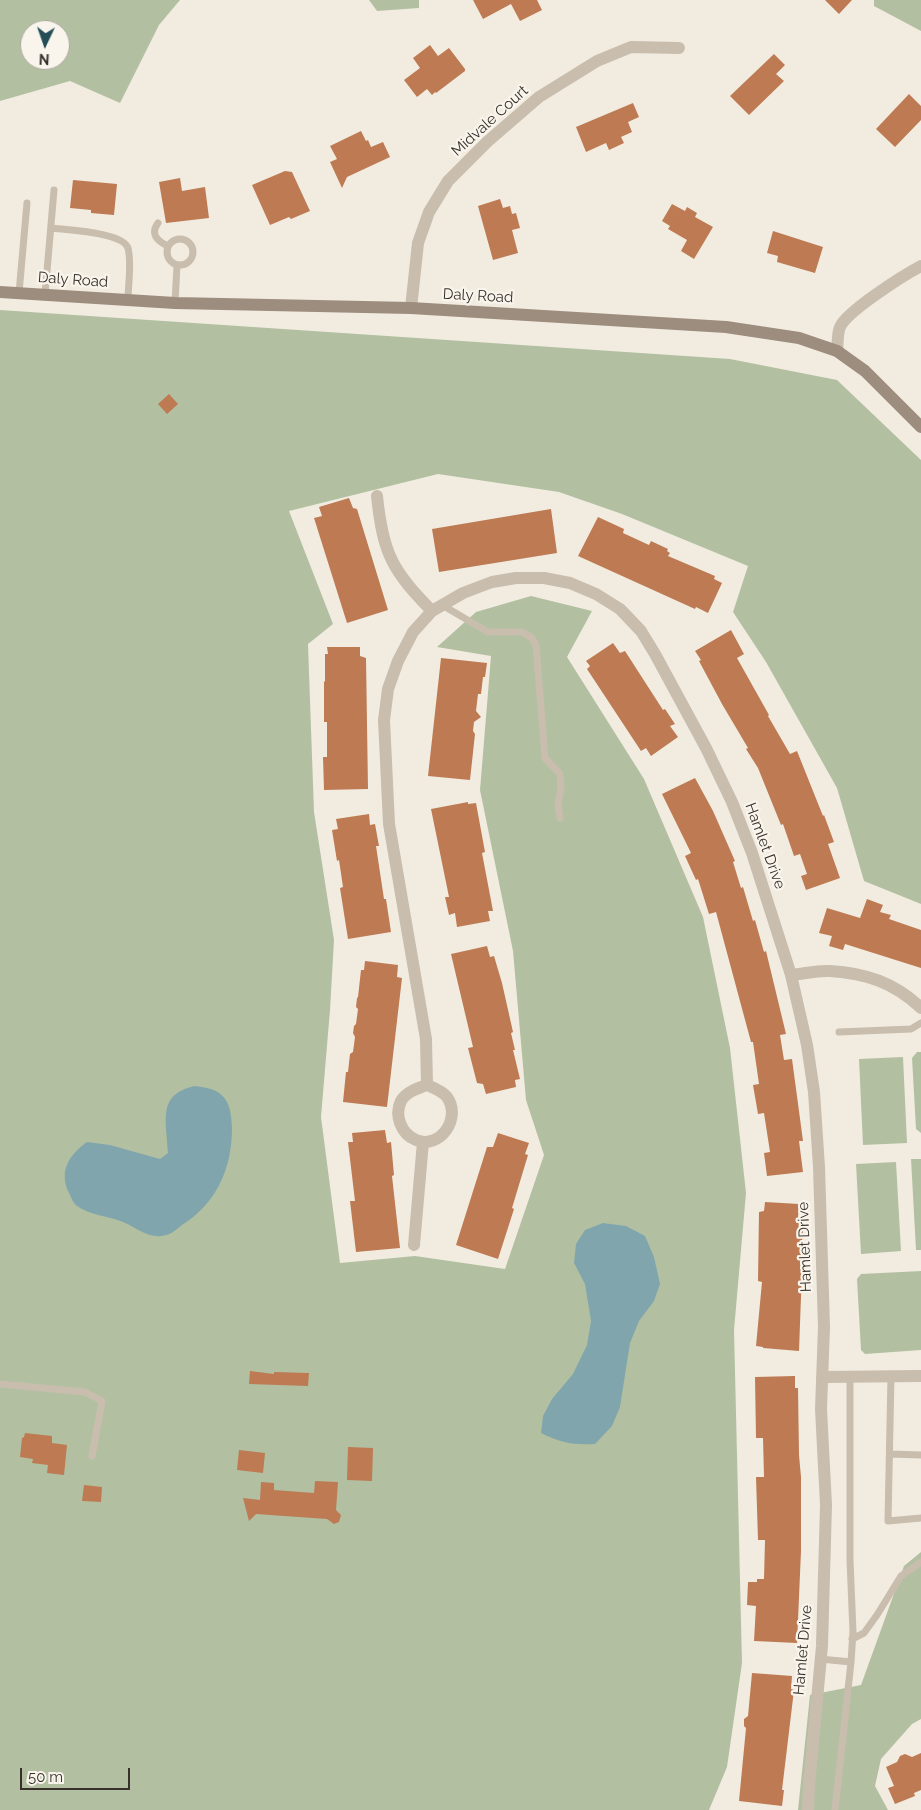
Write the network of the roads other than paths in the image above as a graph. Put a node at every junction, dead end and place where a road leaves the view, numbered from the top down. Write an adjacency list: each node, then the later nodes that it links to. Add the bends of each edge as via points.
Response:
1 (680, 48): 14 (street, Midvale Court, via 631,47 596,61 539,97 487,142 448,181 429,212 418,243)
2 (54, 190): 5 (lane)
3 (27, 203): 10 (lane)
4 (158, 223): 6 (lane, via 154,234)
5 (51, 228): 11 (lane); 12 (lane, via 123,240 128,246)
6 (168, 246): 7 (lane, via 168,257); 7 (lane, via 179,239 190,244 193,253 189,261)
7 (177, 265): 13 (lane)
8 (921, 266): 15 (street, via 855,311 840,327)
9 (0, 292): 10 (main road, Daly Road)
10 (19, 293): 11 (main road, Daly Road)
11 (45, 294): 12 (main road, Daly Road)
12 (128, 300): 13 (main road, Daly Road)
13 (175, 303): 14 (main road, Daly Road)
14 (411, 308): 15 (main road, Daly Road, via 726,327 799,338)
15 (836, 351): 16 (main road, Daly Road, via 865,370)
16 (921, 427)
17 (377, 496): 18 (street, via 385,547 394,567 408,586)
18 (437, 608): 19 (lane, via 488,632 522,632 532,638 536,645 545,758 560,774); 20 (street, Hamlet Drive, via 492,582 544,578 570,583 620,609 641,631 655,654 732,802 752,853); 24 (street, Hamlet Drive, via 413,632 398,661 388,689 384,720 389,824 426,1039)
19 (560, 818)
20 (791, 976): 21 (street, via 828,971 863,975 892,985); 29 (street, Hamlet Drive, via 808,1045 814,1092 824,1317)
21 (921, 1008)
22 (921, 1023): 23 (lane, via 911,1029)
23 (839, 1032)
24 (427, 1085): 25 (street, via 413,1090 402,1100 398,1112 401,1127 407,1135); 25 (street, via 447,1097 451,1116 443,1134 434,1141)
25 (422, 1142): 26 (street)
26 (414, 1245)
27 (891, 1376): 28 (street); 30 (street); 32 (lane)
28 (921, 1376)
29 (822, 1377): 30 (street); 38 (street, Hamlet Drive, via 826,1505)
30 (850, 1377): 37 (lane)
31 (0, 1384): 33 (lane, via 85,1392 102,1401)
32 (890, 1454): 34 (lane); 35 (lane, via 888,1521)
33 (92, 1456)
34 (921, 1456)
35 (921, 1518)
36 (921, 1562): 37 (lane, via 901,1576 864,1633)
37 (852, 1639): 39 (lane)
38 (820, 1659): 39 (lane); 40 (street, Hamlet Drive)
39 (851, 1662): 41 (lane)
40 (808, 1810)
41 (836, 1810)

